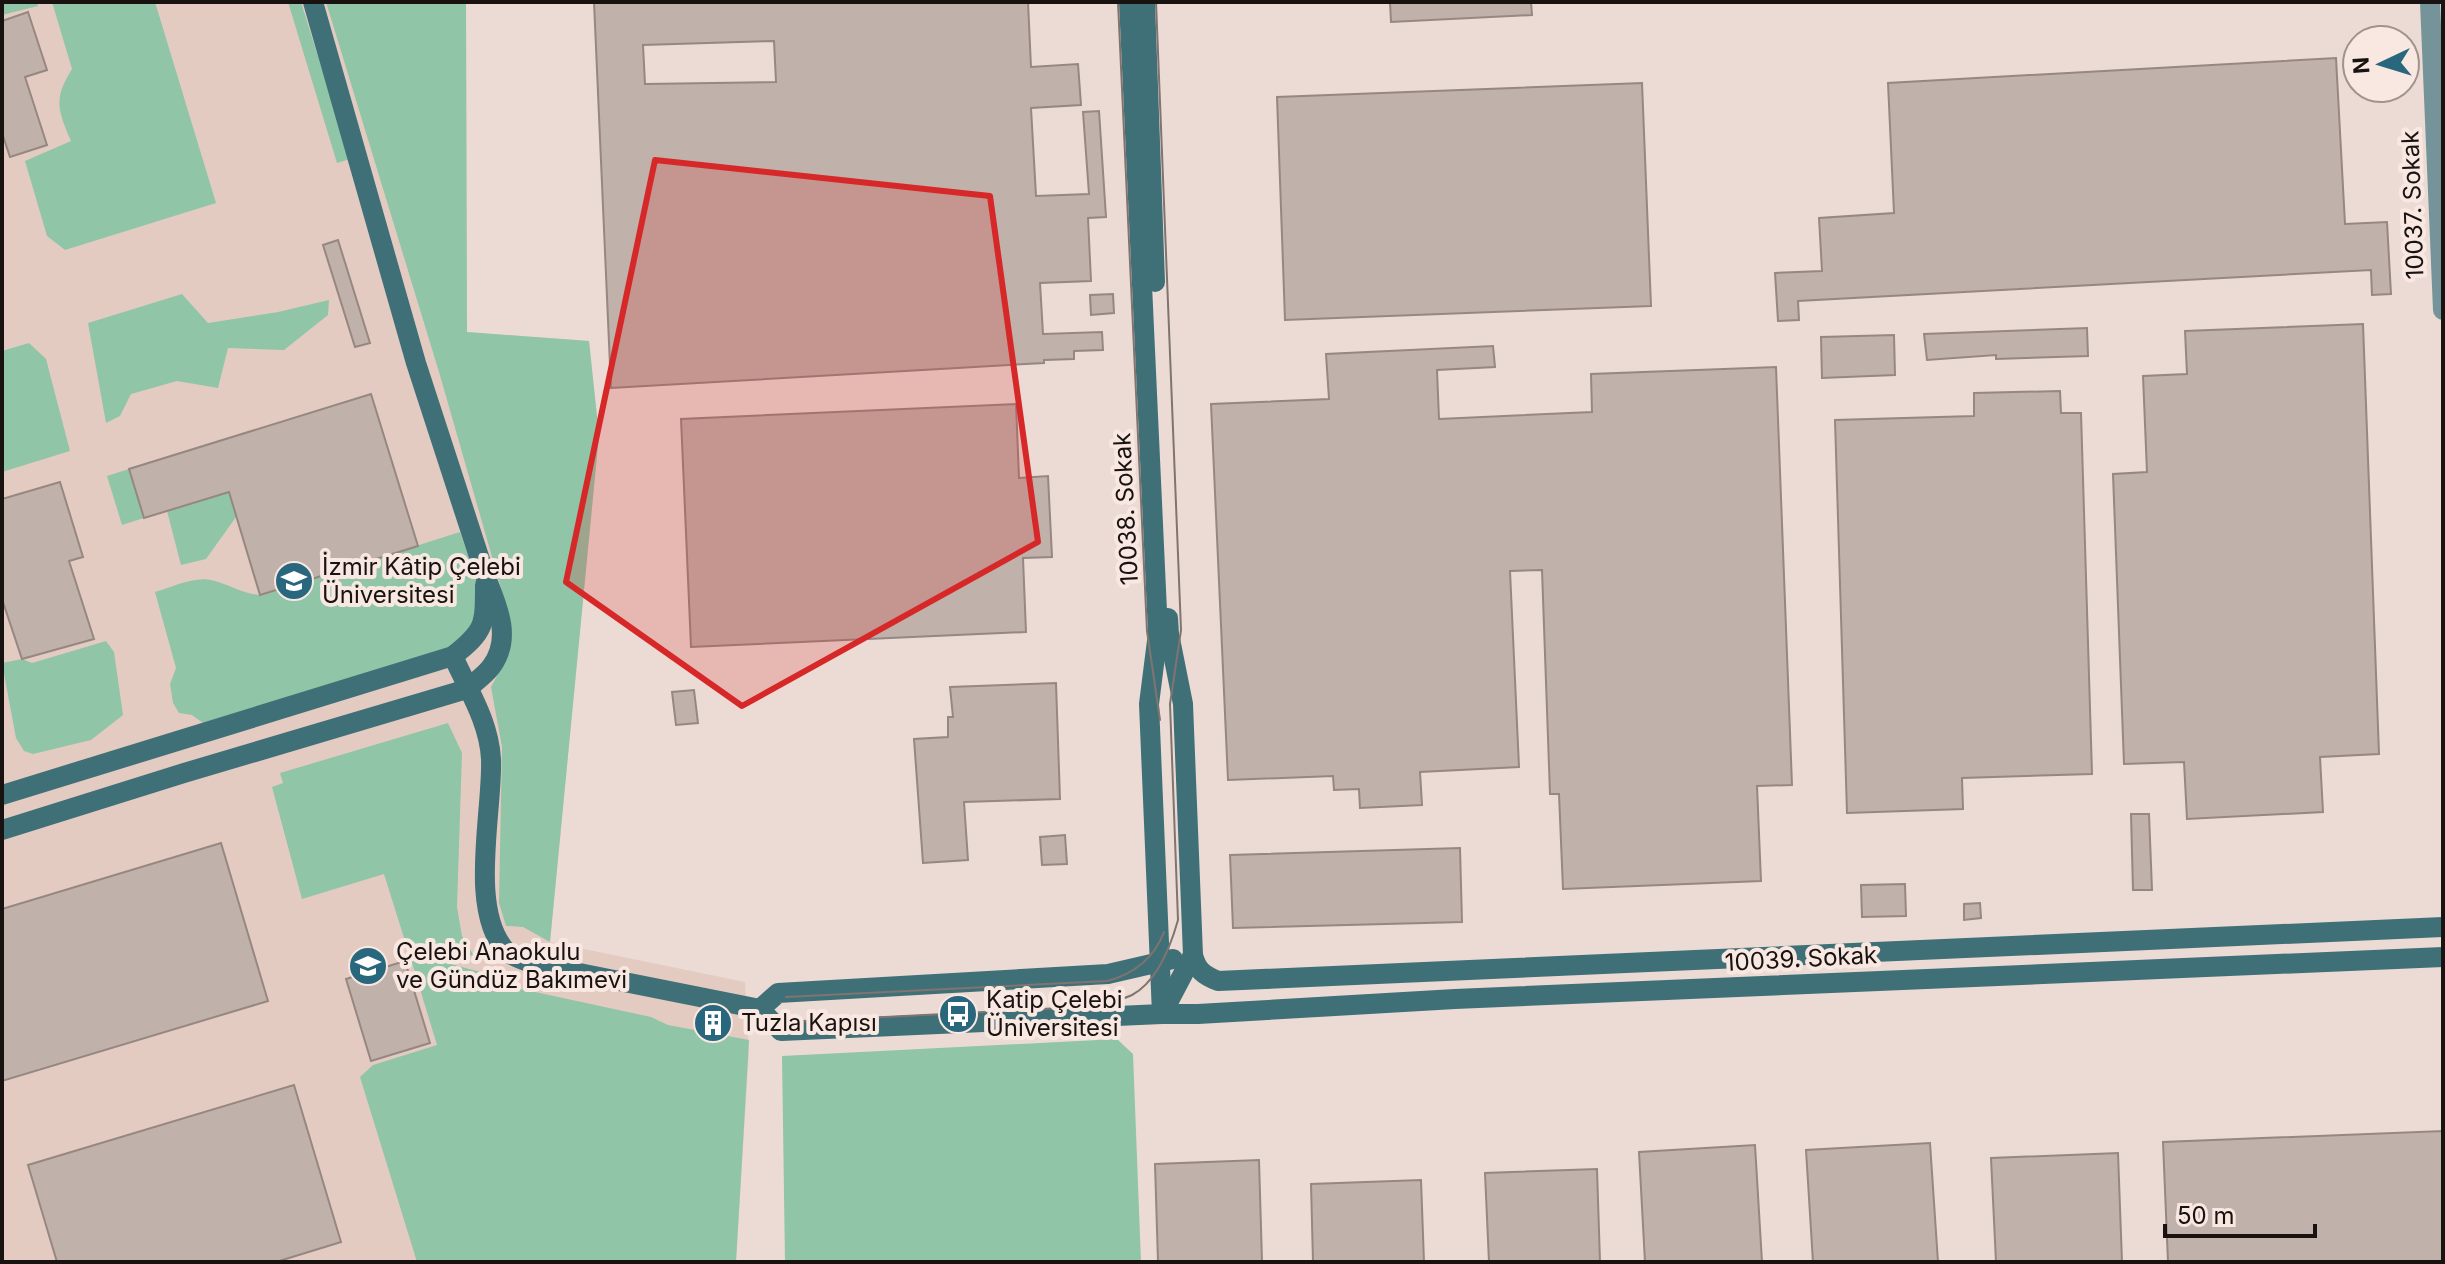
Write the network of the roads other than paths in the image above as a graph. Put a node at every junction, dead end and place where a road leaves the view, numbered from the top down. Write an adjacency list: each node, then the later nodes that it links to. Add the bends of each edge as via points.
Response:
1 (313, 2): 6 (street, via 416,363)
2 (1129, 2): 14 (street, 10038. Sokak, via 1158,633 1149,704)
3 (1145, 2): 12 (street, 10038. Sokak, via 1169,634 1183,704)
4 (2430, 2): 5 (street, 10037. Sokak)
5 (2443, 310)
6 (485, 575): 7 (street, via 484,623); 8 (street, via 499,609 501,648 491,668)
7 (453, 656): 8 (street); 9 (street)
8 (467, 689): 10 (street); 15 (street, via 484,719 491,758 486,891 491,926 507,953 534,964)
9 (2, 795)
10 (2, 830)
11 (2443, 927): 12 (street, 10039. Sokak, via 1218,981 1203,975)
12 (1193, 955): 14 (street); 16 (street)
13 (2443, 957): 16 (street, 10039. Sokak)
14 (1160, 961): 15 (street, via 1108,974 778,993); 16 (street, 10038. Sokak)
15 (760, 1009): 16 (street, 10039. Sokak, via 781,1031)
16 (1162, 1014)

